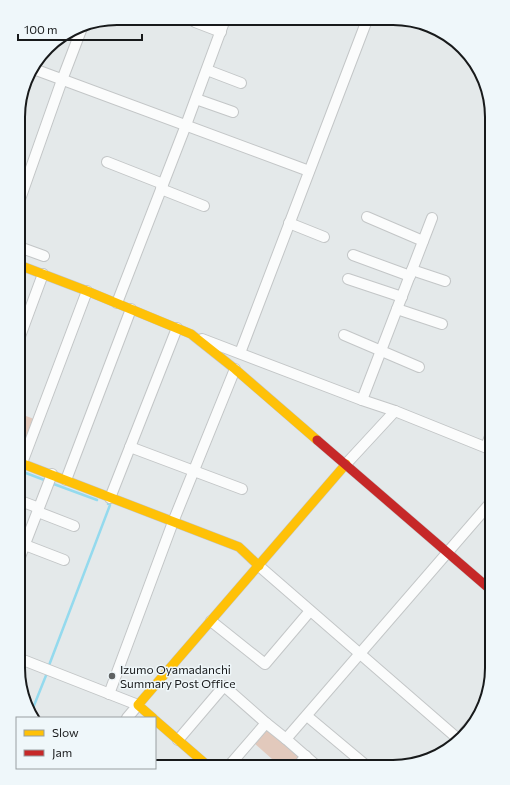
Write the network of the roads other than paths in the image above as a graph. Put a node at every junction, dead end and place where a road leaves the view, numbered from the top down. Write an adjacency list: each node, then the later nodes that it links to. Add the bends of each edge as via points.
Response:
1 (203, 25): 4 (street)
2 (223, 25): 4 (street)
3 (366, 25): 14 (street)
4 (221, 32): 6 (street)
5 (80, 33): 8 (street)
6 (207, 70): 9 (street); 10 (street)
7 (38, 71): 8 (street)
8 (62, 80): 12 (street); 15 (street)
9 (241, 83)
10 (196, 99): 11 (street); 12 (street)
11 (233, 112)
12 (186, 125): 14 (street); 16 (street)
13 (107, 162): 16 (street)
14 (309, 171): 20 (street)
15 (25, 185)
16 (162, 187): 17 (street); 33 (street)
17 (204, 206)
18 (367, 217): 22 (street)
19 (432, 218): 22 (street)
20 (289, 223): 21 (street); 42 (street)
21 (324, 237)
22 (423, 241): 27 (street)
23 (25, 249): 25 (street)
24 (354, 255): 27 (street)
25 (44, 256)
26 (25, 267): 28 (street)
27 (411, 273): 30 (street); 32 (street)
28 (43, 274): 31 (street); 36 (street)
29 (348, 279): 32 (street)
30 (445, 281)
31 (87, 291): 33 (street); 49 (street)
32 (402, 297): 35 (street)
33 (116, 303): 34 (street)
34 (131, 309): 38 (street); 54 (street)
35 (397, 309): 37 (street); 41 (street)
36 (25, 321)
37 (442, 324)
38 (177, 328): 39 (street); 47 (street)
39 (191, 334): 42 (street); 44 (street)
40 (344, 335): 41 (street)
41 (381, 350): 43 (street); 45 (street)
42 (240, 353): 45 (street)
43 (419, 367)
44 (235, 369): 51 (street); 52 (street)
45 (362, 400): 46 (street)
46 (395, 411): 48 (street); 51 (street)
47 (130, 447): 52 (street); 56 (street)
48 (485, 447)
49 (25, 449)
50 (25, 464): 53 (street)
51 (346, 464): 63 (street); 65 (street)
52 (194, 470): 55 (street); 60 (street)
53 (52, 474): 54 (street); 59 (street)
54 (66, 480): 56 (street)
55 (242, 489)
56 (110, 498): 60 (street)
57 (25, 504): 59 (street)
58 (485, 508): 63 (street)
59 (38, 510): 61 (street); 62 (street)
60 (174, 522): 65 (street, via 239,547); 71 (street)
61 (74, 526)
62 (25, 545): 64 (street)
63 (448, 553): 66 (street); 69 (street)
64 (64, 560)
65 (259, 566): 67 (street); 68 (street)
66 (485, 585)
67 (310, 611): 68 (street, via 265,664); 69 (street)
68 (211, 621): 72 (street)
69 (360, 654): 73 (street); 78 (street)
70 (25, 661): 71 (street)
71 (109, 694): 72 (street)
72 (138, 705): 74 (street); 75 (street)
73 (307, 716): 79 (street); 86 (street)
74 (128, 717)
75 (152, 717)
76 (156, 721): 80 (street)
77 (266, 723): 79 (street); 80 (street, via 224,686); 83 (street)
78 (455, 736)
79 (286, 739): 81 (street)
80 (178, 740): 82 (street)
81 (306, 756): 84 (street); 85 (street)
82 (201, 760)
83 (233, 760)
84 (303, 760)
85 (310, 760)
86 (360, 760)

